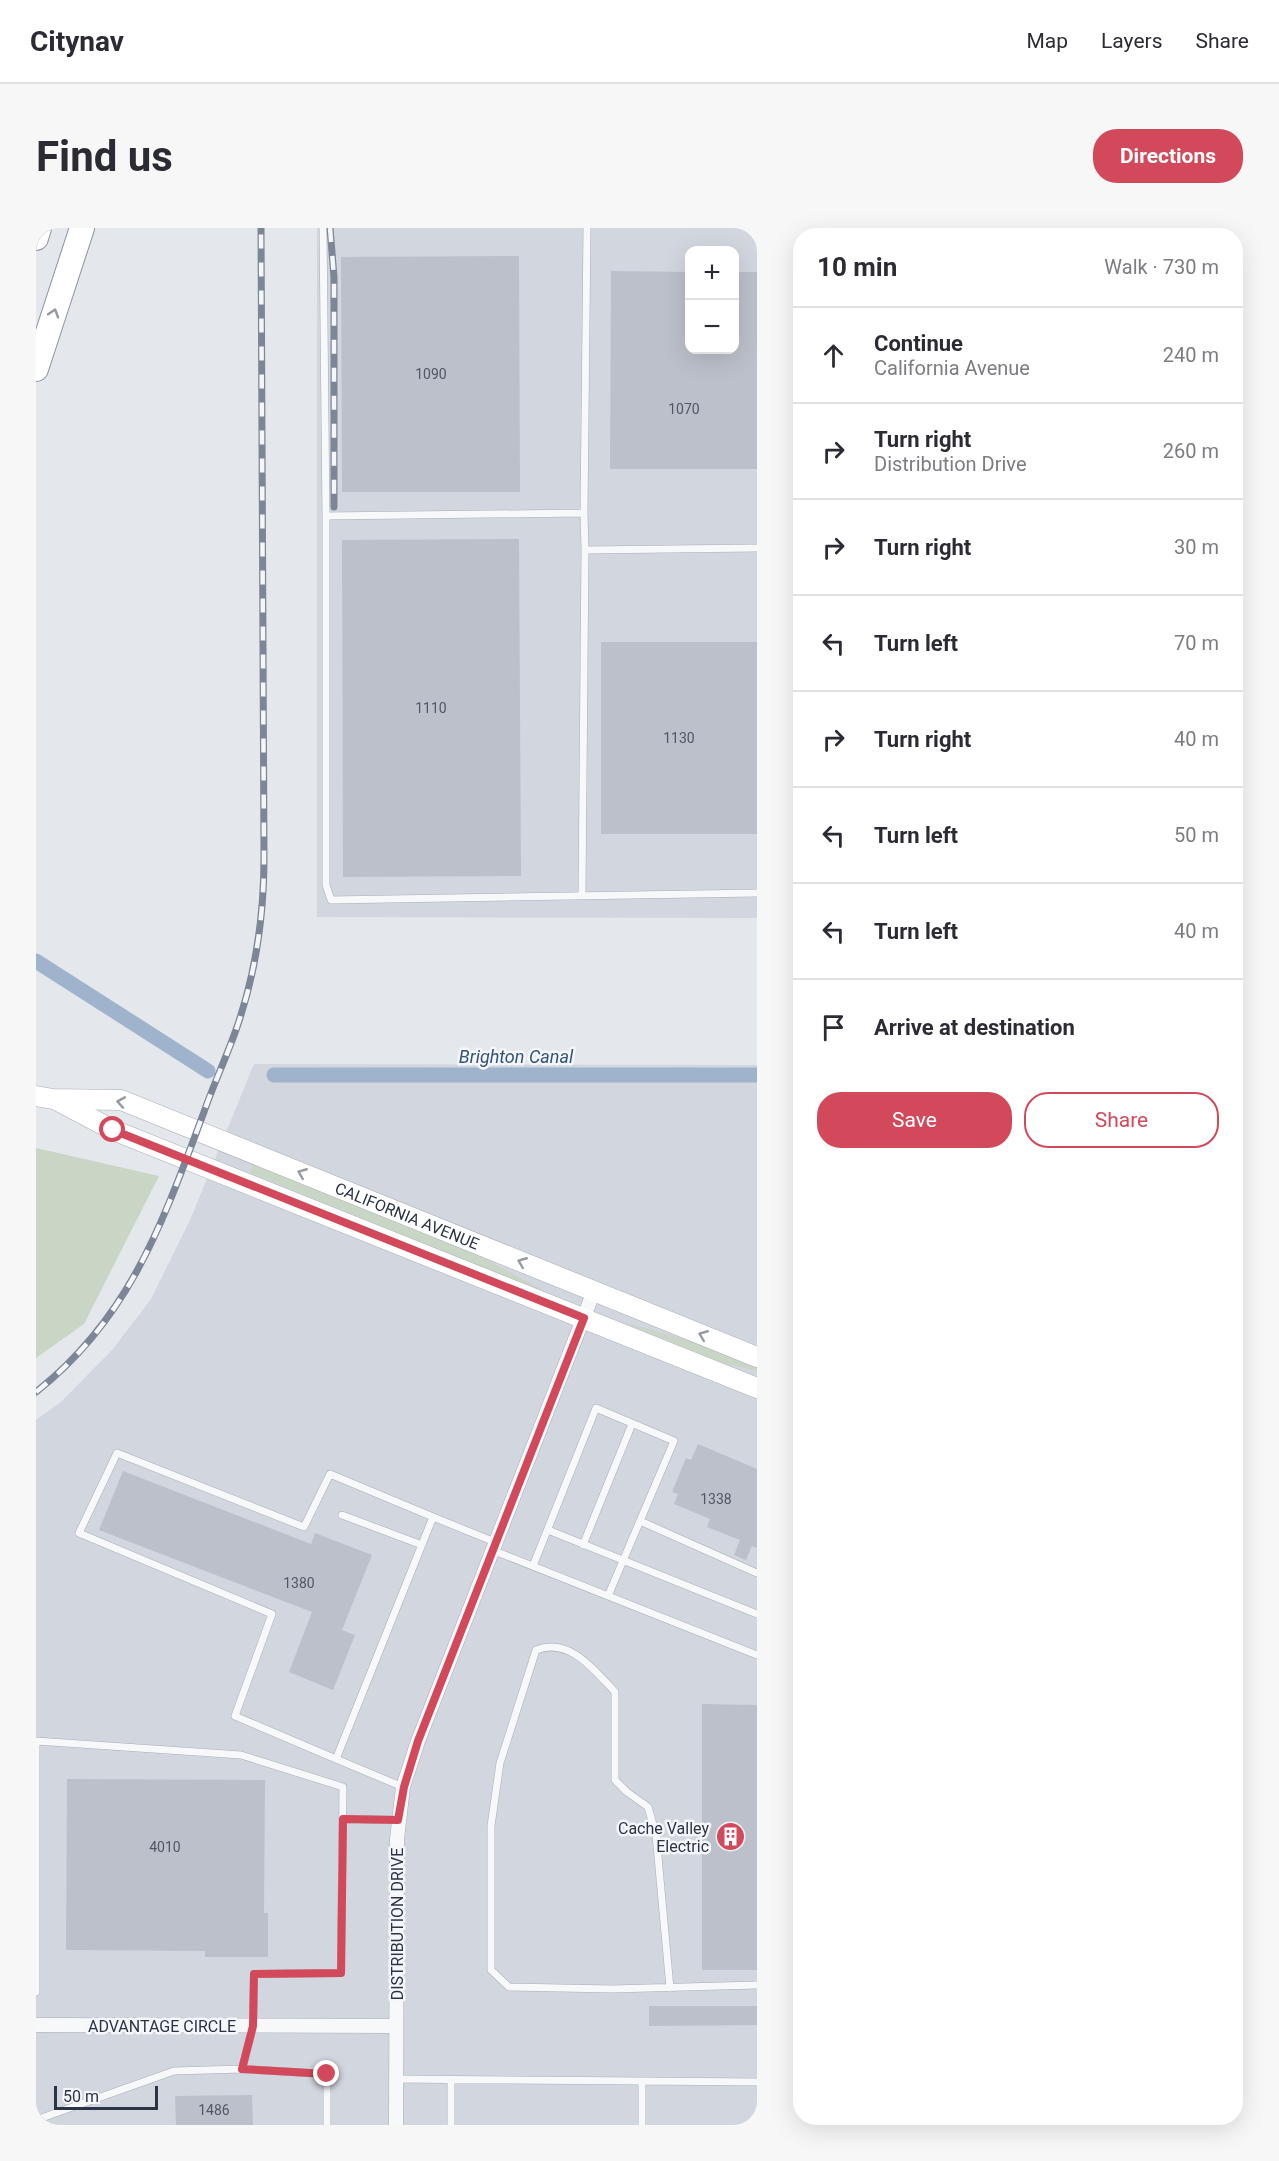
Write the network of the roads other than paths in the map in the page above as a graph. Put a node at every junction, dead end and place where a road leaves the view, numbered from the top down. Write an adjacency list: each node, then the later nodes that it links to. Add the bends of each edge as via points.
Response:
1 (39, 228): 5 (highway)
2 (82, 228): 6 (highway, one-way to 2)
3 (323, 228): 8 (lane)
4 (587, 228): 7 (lane)
5 (36, 238)
6 (36, 369)
7 (584, 513): 8 (lane); 10 (lane)
8 (326, 516): 12 (lane, via 326,885 331,900)
9 (757, 548): 10 (lane)
10 (585, 550): 12 (lane)
11 (757, 893): 12 (lane)
12 (582, 895)
13 (45, 1098): 14 (main road, CALIFORNIA AVENUE, one-way to 13, via 121,1100); 15 (main road, CALIFORNIA AVENUE, via 113,1130)
14 (594, 1291): 15 (street, DISTRIBUTION DRIVE); 16 (main road, CALIFORNIA AVENUE, one-way to 14)
15 (584, 1318): 17 (main road, CALIFORNIA AVENUE); 25 (street, DISTRIBUTION DRIVE)
16 (757, 1357)
17 (757, 1388)
18 (632, 1424): 21 (lane, via 674,1441); 22 (lane, via 596,1408); 24 (lane)
19 (342, 1515): 23 (lane)
20 (433, 1517): 23 (lane); 25 (lane); 32 (lane, via 330,1474 304,1527 117,1453 79,1533 272,1614 235,1716)
21 (640, 1521): 26 (lane); 28 (lane)
22 (548, 1530): 24 (lane); 27 (lane)
23 (422, 1545): 32 (lane)
24 (583, 1545): 26 (lane)
25 (494, 1546): 27 (lane); 33 (street, DISTRIBUTION DRIVE)
26 (623, 1561): 29 (lane); 30 (lane)
27 (532, 1566): 29 (lane)
28 (757, 1573)
29 (608, 1596): 31 (lane)
30 (757, 1614)
31 (757, 1655)
32 (336, 1759): 33 (lane)
33 (404, 1787): 35 (street, DISTRIBUTION DRIVE)
34 (343, 1819): 35 (lane); 38 (lane, via 344,1787 241,1755 36,1741); 40 (lane, via 341,1973 254,1974)
35 (398, 1820): 41 (street, DISTRIBUTION DRIVE)
36 (757, 1985): 37 (lane)
37 (670, 1988): 37 (lane, via 509,1987 491,1970 491,1826 500,1763 536,1650 548,1646 573,1652 615,1692 615,1780 648,1807)
38 (36, 1992)
39 (36, 2025): 40 (street, ADVANTAGE CIRCLE)
40 (253, 2026): 41 (street, ADVANTAGE CIRCLE); 42 (lane)
41 (396, 2026): 43 (street, DISTRIBUTION DRIVE)
42 (242, 2069): 47 (lane, via 174,2071); 48 (lane, via 327,2074)
43 (396, 2079): 44 (lane); 49 (street, DISTRIBUTION DRIVE)
44 (451, 2080): 45 (lane); 50 (lane)
45 (642, 2081): 46 (lane); 51 (lane)
46 (757, 2082)
47 (36, 2120)
48 (327, 2125)
49 (396, 2125)
50 (451, 2125)
51 (642, 2125)

